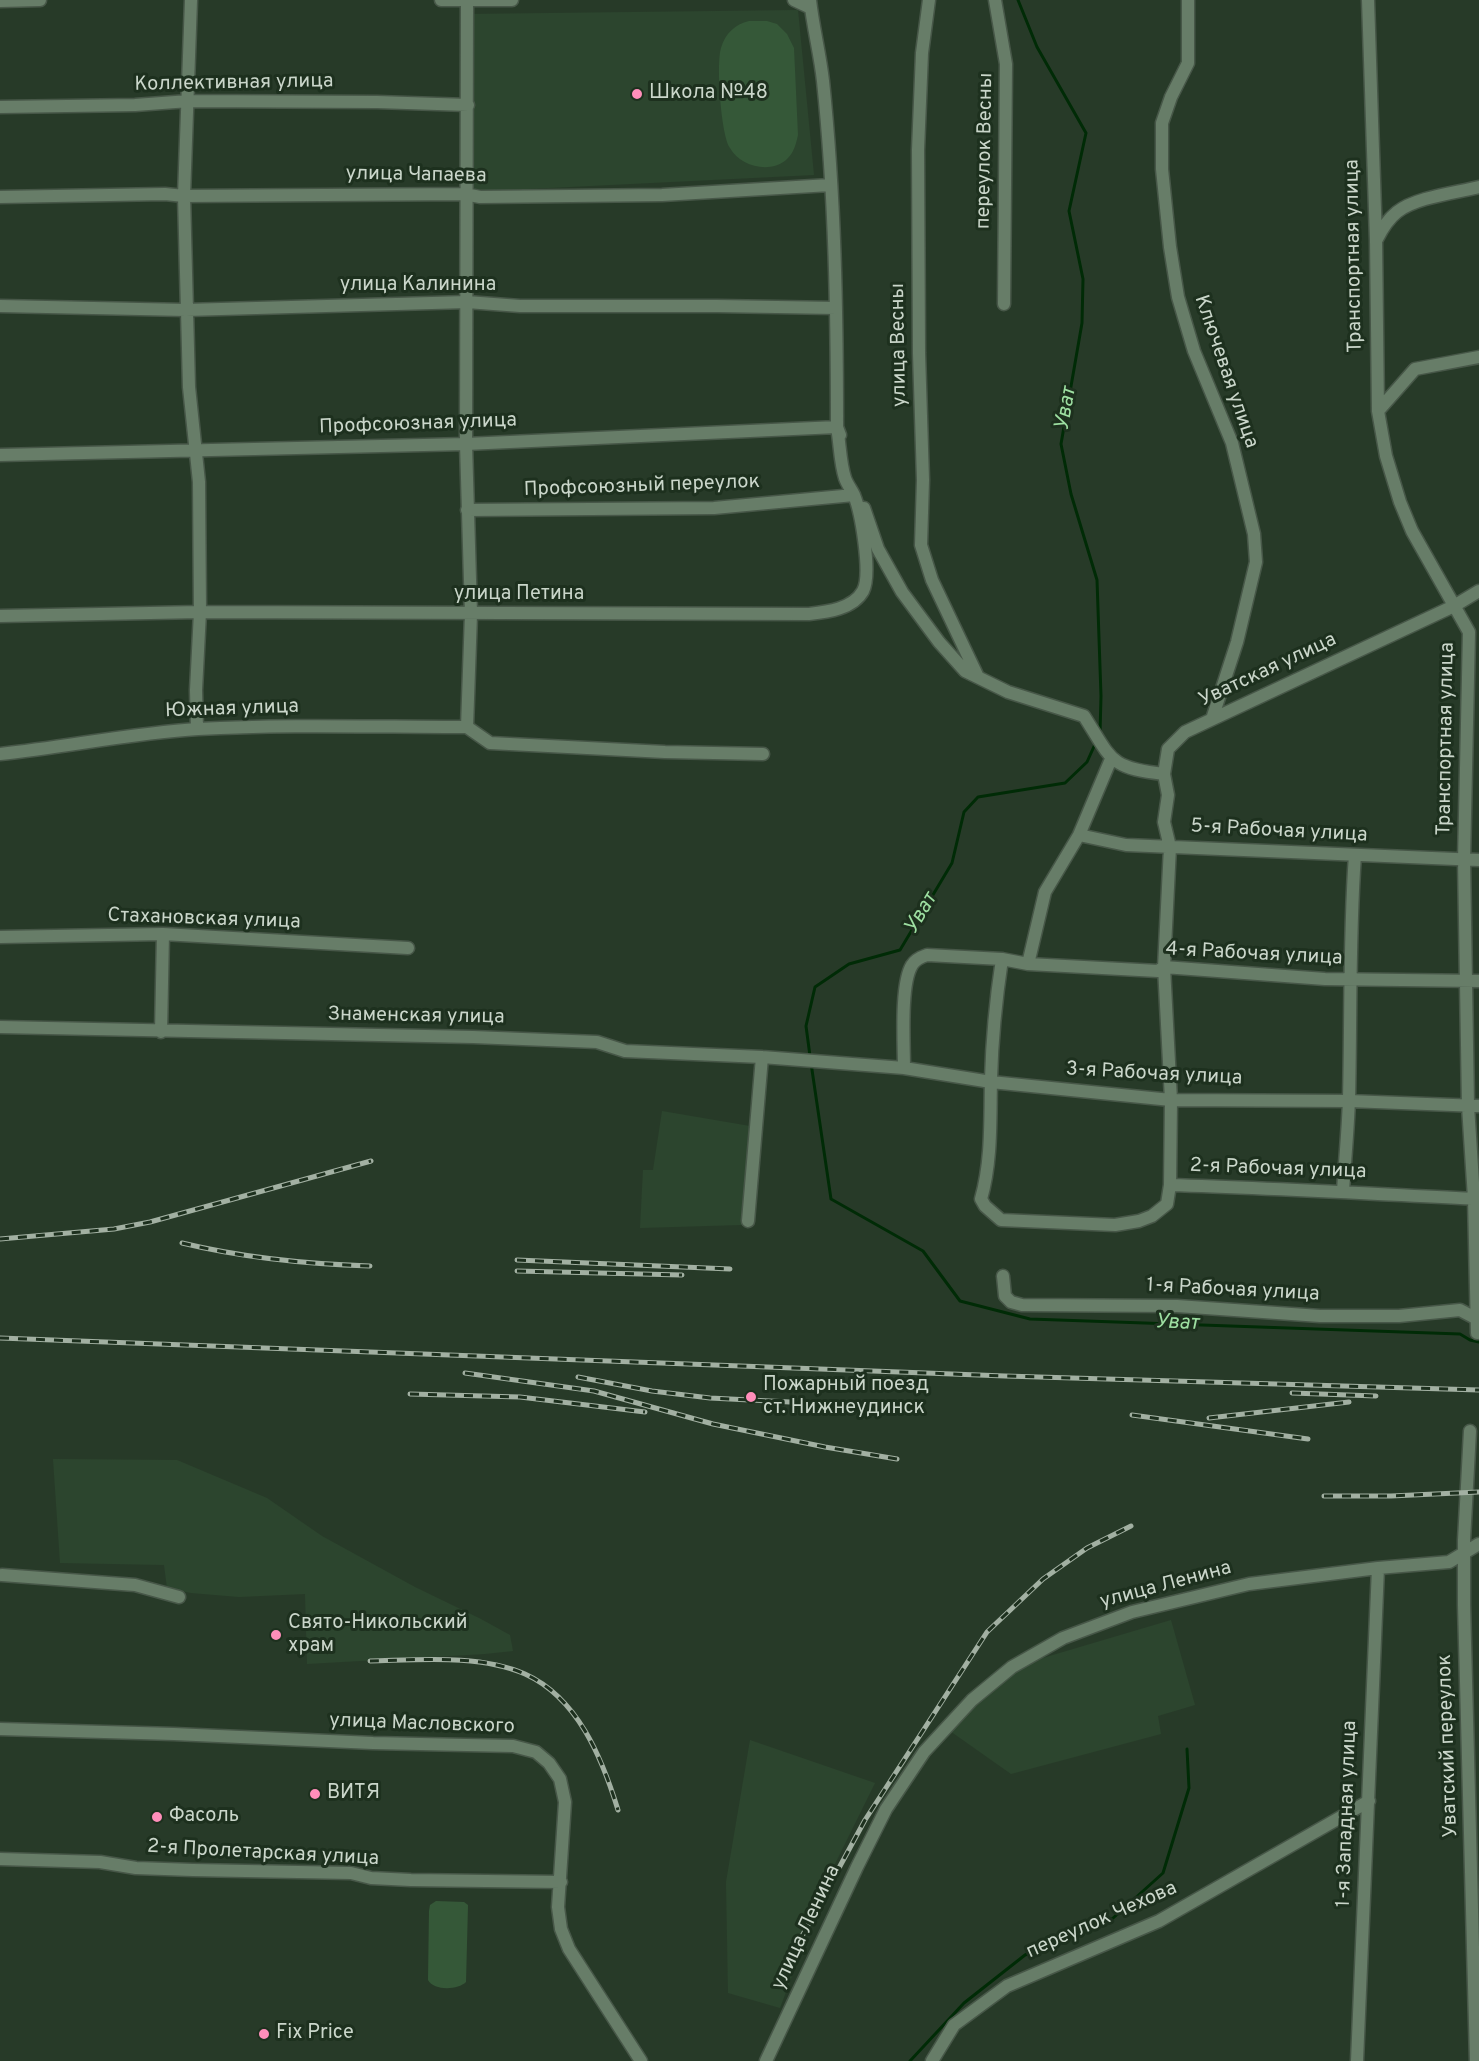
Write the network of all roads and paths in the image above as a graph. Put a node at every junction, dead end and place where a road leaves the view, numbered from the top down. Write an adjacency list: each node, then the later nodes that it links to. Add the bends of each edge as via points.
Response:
1 (40, 0): 10 (street)
2 (192, 0): 13 (street)
3 (441, 0): 11 (street)
4 (512, 0): 11 (street)
5 (794, 0): 12 (street)
6 (929, 0): 40 (street, улица Весны, via 922,53 918,150 921,545 932,580)
7 (995, 0): 23 (street, переулок Весны, via 1006,64)
8 (1188, 0): 42 (street, Ключевая улица, via 1188,63 1162,123 1170,247 1178,297 1194,351 1232,443 1254,534 1256,562 1237,642)
9 (1368, 0): 21 (street, Транспортная улица)
10 (0, 1)
11 (467, 1): 14 (street)
12 (811, 4): 16 (street, via 823,80)
13 (189, 101): 14 (street, Коллективная улица); 15 (street, Коллективная улица); 19 (street)
14 (468, 105): 18 (street)
15 (0, 107)
16 (830, 185): 18 (street, улица Чапаева, via 662,195); 25 (street)
17 (1479, 187): 21 (street, via 1420,201 1398,211)
18 (465, 194): 19 (street, улица Чапаева); 22 (street)
19 (184, 196): 20 (street, улица Чапаева); 26 (street)
20 (0, 197)
21 (1376, 240): 28 (street, Транспортная улица)
22 (467, 302): 25 (street, улица Калинина, via 520,306); 26 (street, улица Калинина); 30 (street)
23 (1004, 304)
24 (0, 306): 26 (street, улица Калинина)
25 (836, 308): 29 (street)
26 (186, 310): 31 (street)
27 (1479, 357): 28 (street, via 1415,369)
28 (1378, 411): 36 (street, Транспортная улица, via 1400,502)
29 (837, 428): 30 (street, Профсоюзная улица); 33 (street, улица Петина, via 845,478); 40 (street, via 878,549 902,592 939,642 965,670)
30 (466, 444): 31 (street, Профсоюзная улица); 34 (street)
31 (196, 450): 32 (street, Профсоюзная улица); 37 (street)
32 (0, 455)
33 (854, 495): 34 (street, Профсоюзный переулок, via 714,508); 38 (street, улица Петина, via 866,550 866,578 863,591 845,607 809,614)
34 (467, 510): 38 (street)
35 (1479, 591): 36 (street, Уватская улица)
36 (1454, 606): 41 (street, Транспортная улица, via 1469,632); 42 (street, Уватская улица)
37 (200, 612): 38 (street, улица Петина); 39 (street, улица Петина); 44 (street)
38 (471, 614): 43 (street)
39 (0, 616)
40 (978, 677): 47 (street, via 1008,692 1084,716)
41 (1473, 717): 52 (street, Транспортная улица)
42 (1212, 718): 48 (street, Уватская улица, via 1185,732 1168,749)
43 (467, 727): 44 (street, Южная улица); 46 (street, via 490,743)
44 (197, 729): 45 (street, Южная улица, via 115,736)
45 (0, 754)
46 (763, 754)
47 (1111, 759): 48 (street, via 1133,770); 49 (street)
48 (1164, 774): 50 (street, Уватская улица, via 1168,795 1164,822)
49 (1079, 835): 50 (street, 5-я Рабочая улица, via 1126,845); 58 (street, via 1046,892)
50 (1170, 847): 51 (street, 5-я Рабочая улица); 59 (street, Уватская улица)
51 (1355, 855): 52 (street, 5-я Рабочая улица); 60 (street)
52 (1464, 860): 53 (street, 5-я Рабочая улица); 61 (street, Транспортная улица)
53 (1479, 860)
54 (164, 934): 55 (street, Стахановская улица); 56 (street, Стахановская улица); 63 (street)
55 (0, 937)
56 (408, 948)
57 (1002, 959): 58 (street, 4-я Рабочая улица); 66 (street, 4-я Рабочая улица, via 927,955 912,964 903,1018); 67 (street, via 994,1014)
58 (1028, 964): 59 (street, 4-я Рабочая улица, via 1158,970)
59 (1164, 967): 60 (street, 4-я Рабочая улица); 68 (street, Уватская улица)
60 (1349, 979): 61 (street, 4-я Рабочая улица); 69 (street)
61 (1473, 981): 70 (street, Транспортная улица)
62 (0, 1027): 63 (street, Знаменская улица)
63 (161, 1032): 64 (street, Знаменская улица, via 597,1042 625,1051)
64 (762, 1058): 65 (street, Знаменская улица); 74 (street)
65 (829, 1064): 66 (street, 3-я Рабочая улица)
66 (904, 1068): 67 (street, 3-я Рабочая улица)
67 (991, 1083): 68 (street, 3-я Рабочая улица); 71 (street, 2-я Рабочая улица, via 992,1119 981,1199 1001,1220 1115,1225 1139,1221 1167,1204)
68 (1171, 1100): 69 (street, 3-я Рабочая улица); 71 (street, Уватская улица)
69 (1349, 1101): 70 (street, 3-я Рабочая улица); 72 (street)
70 (1474, 1106): 73 (street, Транспортная улица)
71 (1170, 1185): 72 (street, 2-я Рабочая улица)
72 (1343, 1191): 73 (street, 2-я Рабочая улица)
73 (1476, 1198): 76 (street, Транспортная улица)
74 (748, 1221)
75 (1003, 1276): 76 (street, 1-я Рабочая улица, via 1005,1296 1022,1305 1177,1306 1320,1316 1399,1316 1461,1310)
76 (1478, 1319): 77 (street, Транспортная улица)
77 (1477, 1333)
78 (1470, 1431): 80 (street, Уватский переулок)
79 (1479, 1544): 80 (street, улица Ленина)
80 (1464, 1552): 81 (street, улица Ленина, via 1449,1562); 92 (street, Уватский переулок)
81 (1378, 1568): 85 (street, 1-я Западная улица); 89 (street, улица Ленина, via 1249,1584 1132,1612 1063,1638 1012,1666 972,1700 924,1752 886,1809)
82 (2, 1575): 83 (street, via 135,1585)
83 (179, 1597)
84 (0, 1729): 87 (street, улица Масловского, via 513,1746 536,1752 560,1779 565,1802)
85 (1369, 1801): 90 (street, переулок Чехова, via 1159,1921 1007,1986 954,2025); 91 (street, 1-я Западная улица)
86 (0, 1859): 87 (street, 2-я Пролетарская улица, via 100,1862 136,1868 351,1873 411,1880)
87 (561, 1882): 88 (street, улица Масловского, via 558,1906 569,1949)
88 (641, 2061)
89 (766, 2061)
90 (932, 2061)
91 (1357, 2061)
92 (1476, 2061)

